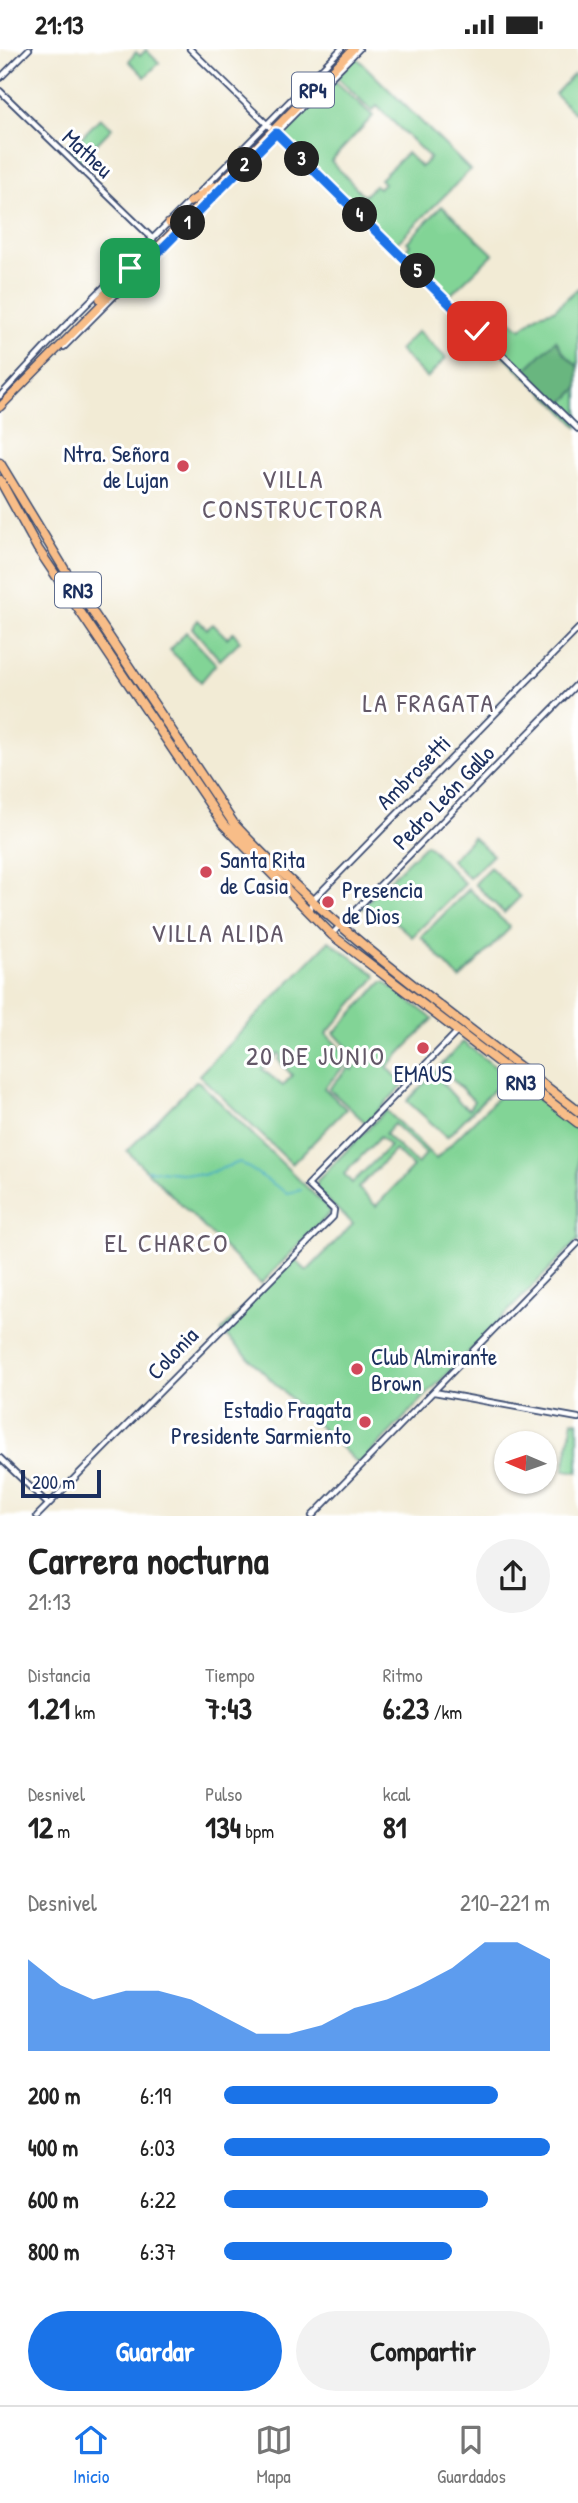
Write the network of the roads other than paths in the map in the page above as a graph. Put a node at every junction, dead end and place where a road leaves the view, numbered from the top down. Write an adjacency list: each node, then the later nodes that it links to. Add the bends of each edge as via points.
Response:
1 (29, 49): 7 (street)
2 (190, 49): 9 (street)
3 (341, 49): 9 (street)
4 (347, 49): 9 (main road, RP4)
5 (353, 49): 9 (main road, RP4)
6 (359, 49): 9 (street)
7 (0, 78)
8 (0, 91): 14 (street, Matheu)
9 (271, 128): 10 (main road, RP4); 11 (street); 12 (street); 23 (street)
10 (214, 188): 11 (main road); 12 (main road); 13 (main road, RP4)
11 (190, 202): 13 (street)
12 (200, 212): 13 (street)
13 (176, 226): 14 (street); 15 (main road, RP4)
14 (153, 239): 15 (street)
15 (138, 263): 16 (street); 17 (main road, RP4); 18 (street); 19 (main road, RP4)
16 (125, 268): 17 (main road); 20 (street)
17 (111, 287): 21 (main road, RP4)
18 (105, 306): 19 (main road); 22 (street)
19 (86, 320): 21 (main road, RP4)
20 (0, 396)
21 (0, 405)
22 (0, 413)
23 (578, 429)
24 (0, 463): 28 (highway, RN3, via 60,564 230,819)
25 (0, 480): 29 (highway, RN3, via 38,549 219,819)
26 (578, 629): 28 (street, Ambrosetti)
27 (578, 683): 30 (street, Pedro León Gallo)
28 (312, 901): 29 (street, Ambrosetti); 30 (highway, RN3)
29 (308, 912): 31 (highway, RN3)
30 (340, 927): 31 (street, Pedro León Gallo); 32 (highway, RN3)
31 (332, 935): 33 (highway, RN3)
32 (471, 1029): 33 (highway); 34 (highway, RN3)
33 (461, 1035): 35 (highway, RN3); 42 (street, Colonia, via 308,1185 334,1210 333,1217)
34 (520, 1067): 35 (main road); 36 (highway, RN3)
35 (513, 1076): 37 (highway, RN3)
36 (578, 1111)
37 (578, 1123)
38 (578, 1243): 39 (street)
39 (433, 1392): 40 (street); 44 (street)
40 (578, 1418)
41 (0, 1458): 42 (street)
42 (48, 1504): 43 (street, Colonia)
43 (37, 1516)
44 (313, 1516)

